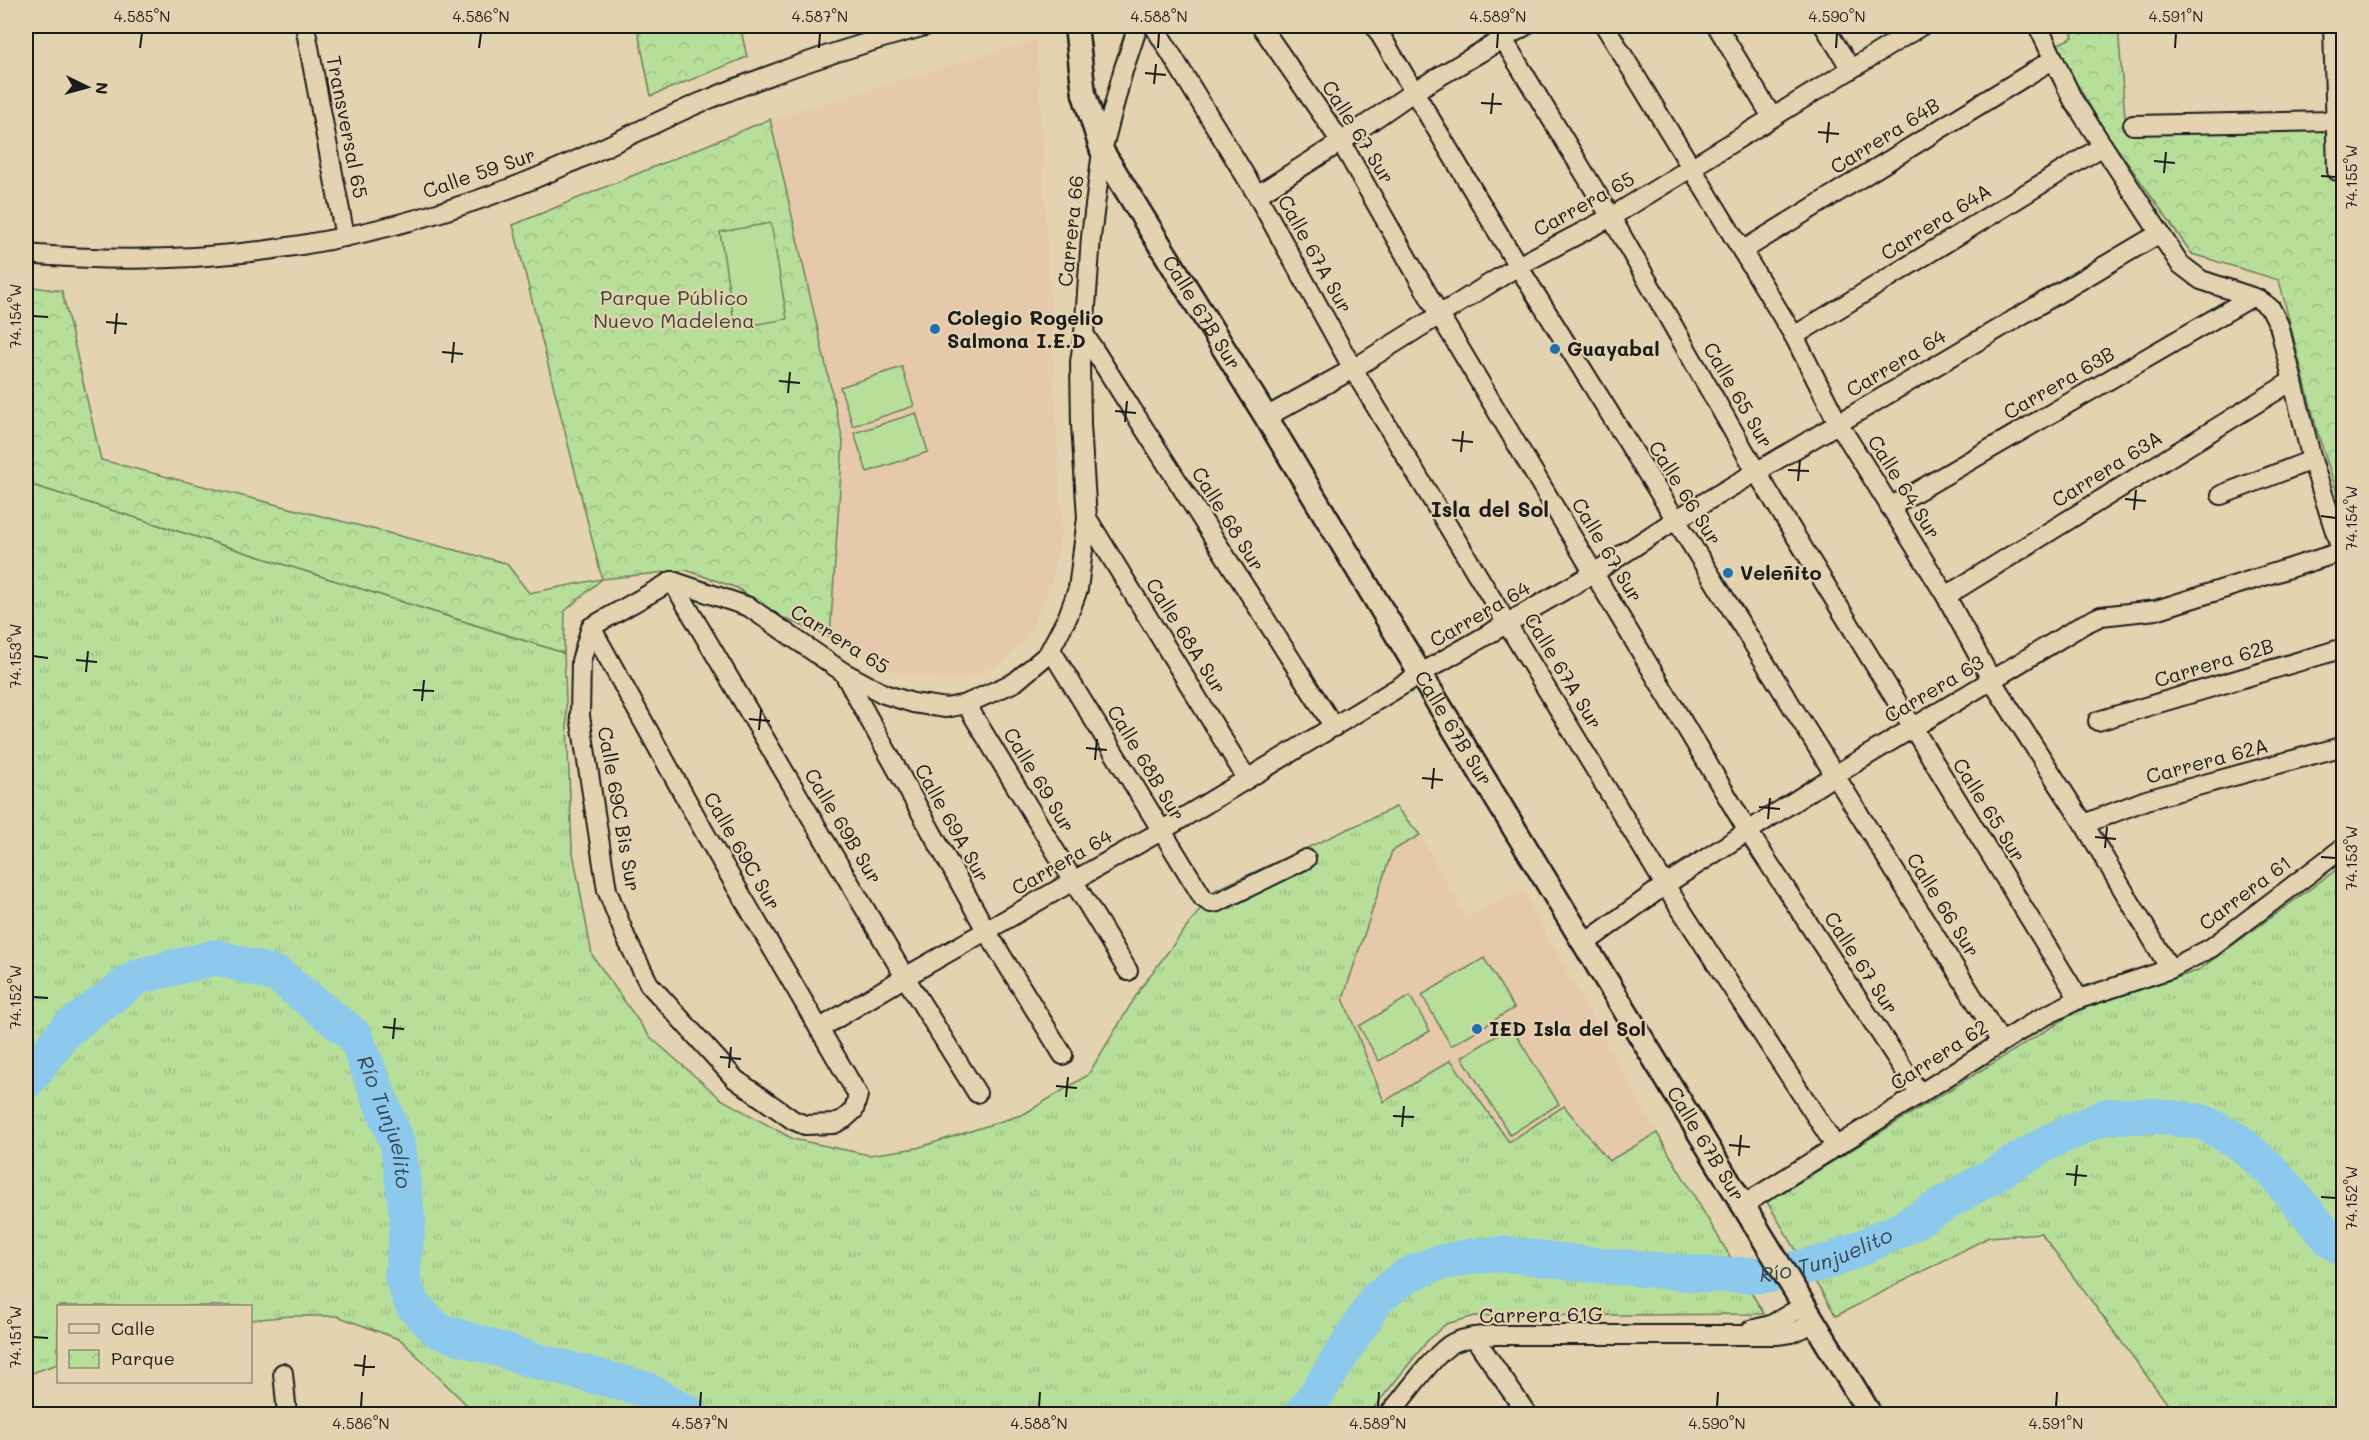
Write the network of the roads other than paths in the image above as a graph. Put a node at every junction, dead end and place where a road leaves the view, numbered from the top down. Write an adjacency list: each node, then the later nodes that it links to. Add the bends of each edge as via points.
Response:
1 (305, 26): 30 (street, Transversal 65)
2 (925, 26): 30 (street, Calle 59 Sur, via 746,84 508,189)
3 (1076, 26): 24 (street, Calle 67B Sur, via 1084,94)
4 (1138, 26): 24 (street, Carrera 66)
5 (1154, 26): 27 (street, Calle 67A Sur)
6 (1261, 26): 22 (street, Calle 67 Sur)
7 (1375, 26): 18 (street, Calle 66 Sur)
8 (1525, 26): 15 (street)
9 (1605, 26): 25 (street, Calle 64 Sur)
10 (1717, 26): 19 (street)
11 (1824, 26): 17 (street)
12 (1921, 26): 17 (street, Carrera 65)
13 (2038, 26): 16 (street)
14 (2333, 26): 20 (street)
15 (1499, 32): 18 (street); 28 (street, Calle 65 Sur)
16 (2052, 60): 23 (street); 31 (street, Carrera 64B)
17 (1851, 69): 19 (street, Carrera 65)
18 (1413, 92): 22 (street); 33 (street, Calle 66 Sur)
19 (1772, 117): 25 (street, Carrera 65)
20 (2335, 121): 21 (street); 26 (street)
21 (2133, 125)
22 (1341, 142): 27 (street); 35 (street, Calle 67 Sur)
23 (2103, 146): 29 (street); 37 (street, Carrera 64A)
24 (1102, 151): 36 (street, Carrera 66, via 1090,237); 40 (street, Calle 67B Sur)
25 (1691, 168): 28 (street, Carrera 65); 31 (street, Calle 64 Sur)
26 (2337, 171)
27 (1257, 195): 38 (street, Calle 67A Sur)
28 (1611, 217): 33 (street, Carrera 65); 43 (street, Calle 65 Sur)
29 (2160, 233): 34 (street, via 2190,273 2212,286); 41 (street, Carrera 64)
30 (345, 237): 32 (street, Calle 59 Sur, via 184,259)
31 (1742, 251): 37 (street, Calle 64 Sur)
32 (26, 254)
33 (1518, 266): 35 (street, Carrera 65); 47 (street, Calle 66 Sur)
34 (2250, 298): 39 (street, via 2271,309 2279,325); 45 (street, Carrera 63B)
35 (1439, 314): 38 (street, Carrera 65); 49 (street, Calle 67 Sur)
36 (1084, 334): 46 (street, Carrera 66, via 1080,425); 61 (street, Calle 68 Sur)
37 (1794, 336): 41 (street, Calle 64 Sur)
38 (1353, 369): 40 (street, Carrera 65); 52 (street, Calle 67A Sur)
39 (2292, 381): 42 (street); 51 (street, Carrera 63A)
40 (1266, 417): 57 (street, Calle 67B Sur)
41 (1838, 423): 43 (street, Carrera 64); 45 (street, Calle 64 Sur)
42 (2312, 460): 44 (street); 48 (street)
43 (1757, 473): 47 (street, Carrera 64); 62 (street, Calle 65 Sur)
44 (2222, 495)
45 (1890, 507): 51 (street, Calle 64 Sur)
46 (1087, 518): 55 (street, Carrera 65, via 1078,589); 65 (street, Calle 68A Sur)
47 (1675, 520): 49 (street, Carrera 64); 64 (street, Calle 66 Sur)
48 (2342, 556): 58 (street, Carrera 63, via 2156,610 2101,616)
49 (1594, 573): 52 (street, Carrera 64); 68 (street, Calle 67 Sur)
50 (672, 581): 53 (street); 56 (street, Carrera 65, via 749,607); 77 (street, Calle 69B Sur)
51 (1946, 596): 58 (street, Calle 64 Sur)
52 (1508, 623): 57 (street, Carrera 64); 72 (street, Calle 67A Sur)
53 (591, 627): 79 (street, Calle 69C Sur); 84 (street, Calle 69C Bis Sur, via 581,661 580,716 608,890 649,984 735,1079 793,1120 805,1125 834,1124 854,1110)
54 (2343, 648): 60 (street, Carrera 62B)
55 (1051, 650): 59 (street, Carrera 65, via 1015,682); 67 (street, Calle 68B Sur)
56 (843, 672): 59 (street, Carrera 65, via 884,694 913,703 946,708); 73 (street, Calle 69A Sur)
57 (1421, 675): 61 (street, Carrera 64); 74 (street, Calle 67B Sur)
58 (1992, 681): 62 (street, Carrera 63); 66 (street, Calle 64 Sur)
59 (966, 704): 71 (street, Calle 69 Sur)
60 (2098, 721)
61 (1334, 727): 65 (street, Carrera 64)
62 (1912, 728): 64 (street, Carrera 63); 78 (street, Calle 65 Sur)
63 (2343, 746): 66 (street, Carrera 62A, via 2146,800)
64 (1835, 775): 68 (street, Carrera 63); 80 (street, Calle 66 Sur)
65 (1247, 779): 67 (street, Carrera 64)
66 (2084, 824): 75 (street, Calle 64 Sur)
67 (1161, 831): 70 (street, Calle 68B Sur, via 1203,898 1211,903); 71 (street, Carrera 64)
68 (1749, 833): 72 (street, Carrera 63); 83 (street, Calle 67 Sur)
69 (2343, 847): 75 (street, Carrera 61, via 2211,948)
70 (1306, 859)
71 (1074, 880): 73 (street, Carrera 64); 76 (street, Calle 69 Sur)
72 (1665, 885): 74 (street, Carrera 63); 85 (street, Calle 67A Sur)
73 (987, 932): 77 (street, Carrera 64); 81 (street, Calle 69A Sur)
74 (1584, 944): 86 (street, Calle 67B Sur)
75 (2170, 969): 78 (street, Carrera 62)
76 (1128, 971)
77 (905, 977): 79 (street, Carrera 64); 82 (street, Calle 69B Sur)
78 (2079, 999): 80 (street, Carrera 62)
79 (819, 1029): 84 (street, Calle 69C Sur)
80 (2001, 1042): 83 (street, Carrera 62)
81 (1063, 1055)
82 (977, 1093)
83 (1920, 1094): 85 (street, Carrera 62)
84 (858, 1095)
85 (1836, 1147): 86 (street, Carrera 62)
86 (1743, 1205): 87 (street, Calle 67B Sur)
87 (1808, 1315): 88 (street, Carrera 61G, via 1791,1334); 93 (street, Calle 67B Sur)
88 (1474, 1337): 91 (street, Carrera 61G, via 1455,1342 1442,1352); 92 (street)
89 (283, 1373): 90 (street)
90 (287, 1414)
91 (1389, 1414)
92 (1527, 1414)
93 (1870, 1414)

